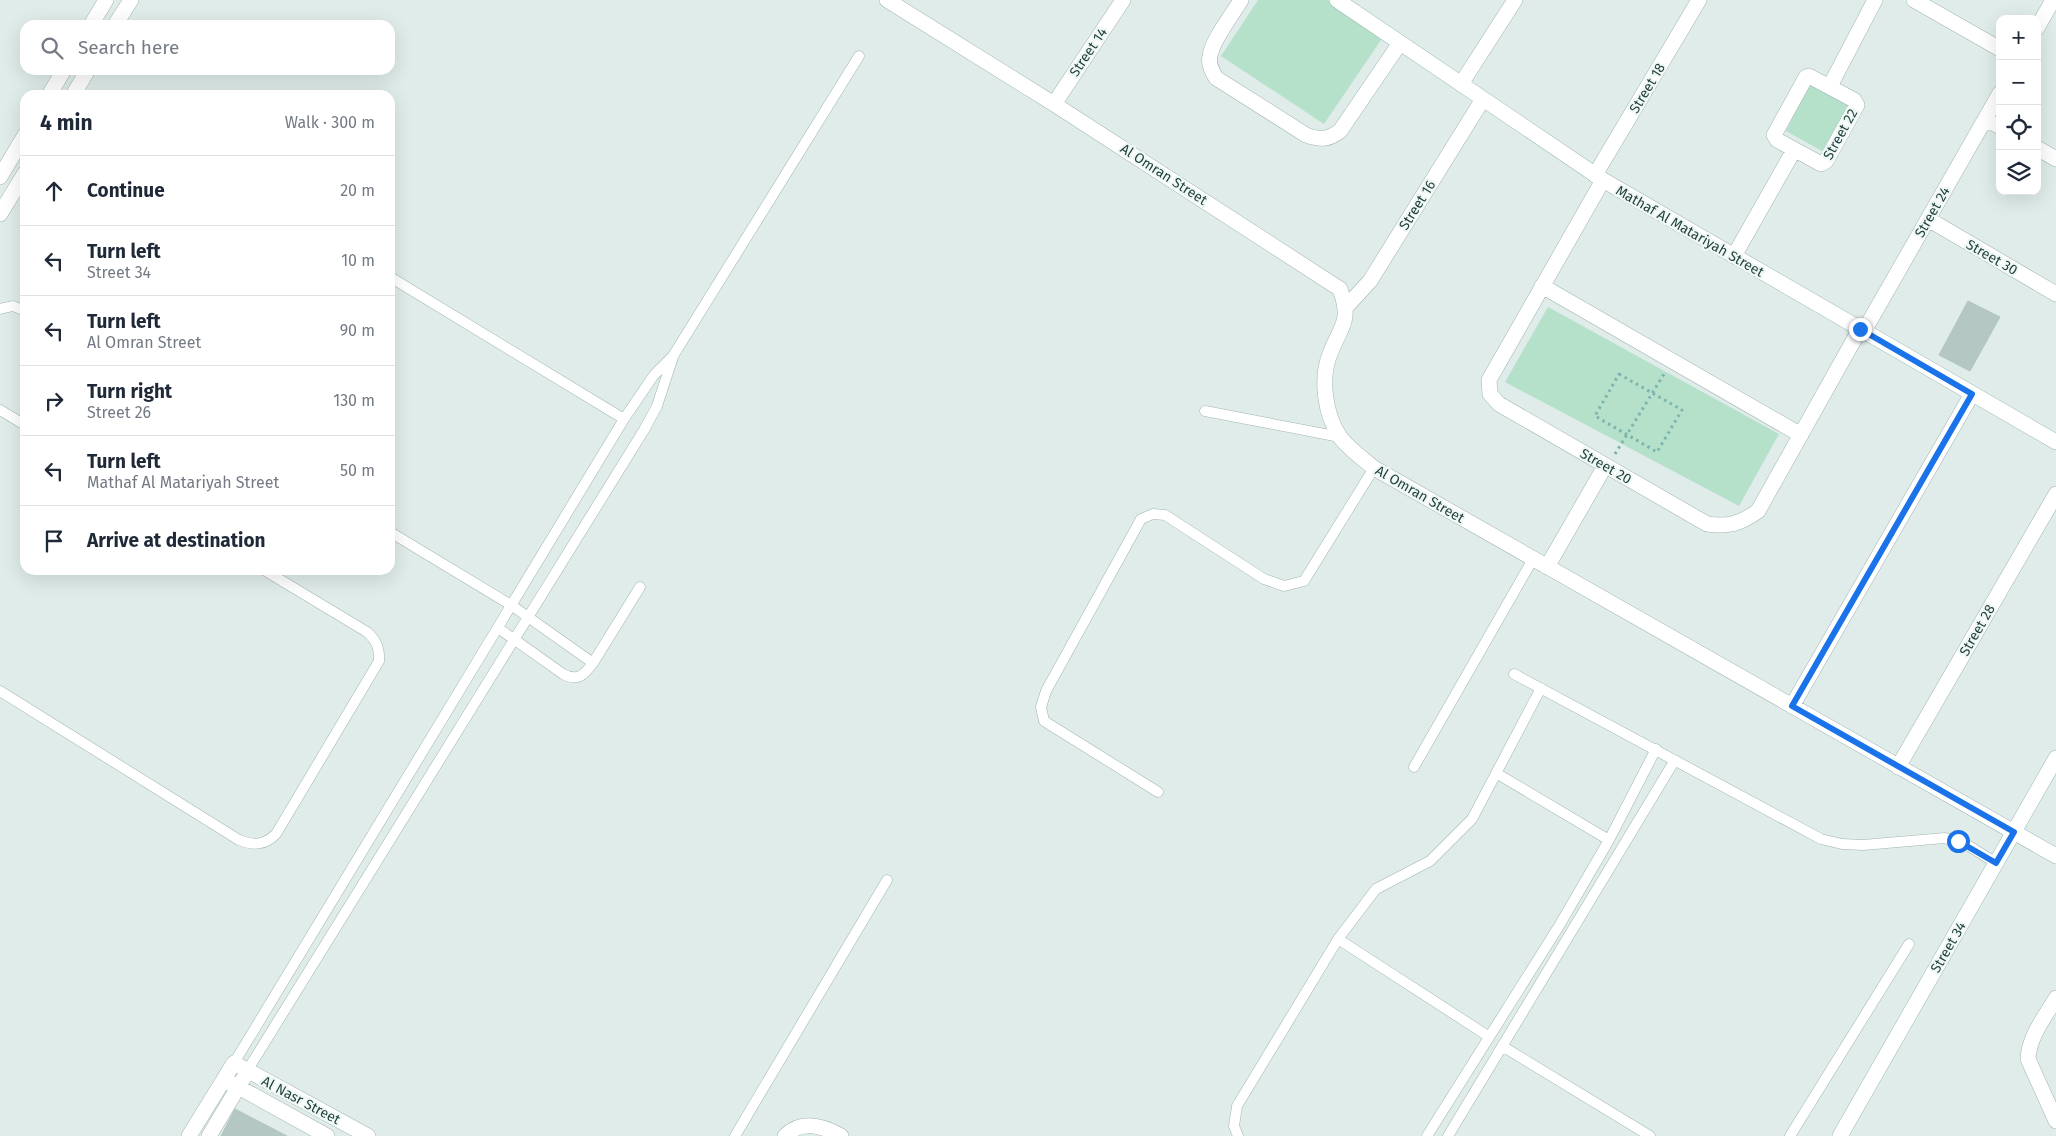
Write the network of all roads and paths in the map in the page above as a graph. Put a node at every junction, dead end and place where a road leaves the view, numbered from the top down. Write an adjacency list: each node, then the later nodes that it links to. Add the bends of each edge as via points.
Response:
1 (106, 0): 12 (street)
2 (131, 0): 13 (street)
3 (1122, 0): 26 (street, Street 14)
4 (1241, 0): 15 (street, via 1210,55 1210,67 1216,78 1317,139 1330,138 1340,131)
5 (1337, 0): 15 (street, Mathaf Al Matariyah Street)
6 (1515, 0): 20 (street)
7 (1699, 0): 34 (street, Street 18)
8 (1875, 0): 21 (street)
9 (1914, 0): 16 (street)
10 (889, 1): 26 (street, Al Omran Street)
11 (2052, 8): 14 (street)
12 (94, 20)
13 (118, 20)
14 (2041, 23)
15 (1400, 43): 20 (street, Mathaf Al Matariyah Street)
16 (1996, 47)
17 (859, 56): 46 (lane)
18 (61, 75): 22 (street)
19 (85, 75): 23 (street)
20 (1461, 84): 24 (street, Mathaf Al Matariyah Street)
21 (1830, 86): 30 (street, Street 22, via 1806,77 1780,123 1775,138); 30 (street, Street 22, via 1854,100 1856,107 1824,164)
22 (52, 90)
23 (76, 90)
24 (1483, 99): 34 (street, Mathaf Al Matariyah Street); 42 (street, Street 16, via 1370,281)
25 (1996, 100): 27 (street, Street 24)
26 (1054, 104): 42 (street, Al Omran Street, via 1324,277 1340,289)
27 (1985, 119): 28 (street); 37 (street, Street 24)
28 (1996, 125)
29 (20, 143): 33 (street)
30 (1794, 150): 38 (street)
31 (2040, 150): 32 (street)
32 (2056, 159)
33 (0, 177)
34 (1599, 178): 38 (street, Mathaf Al Matariyah Street); 40 (street, Street 20)
35 (20, 181): 36 (street)
36 (0, 214)
37 (1928, 219): 41 (street, Street 30); 45 (street, Street 24)
38 (1734, 256): 45 (street, Mathaf Al Matariyah Street)
39 (395, 280): 52 (lane)
40 (1542, 286): 47 (street); 58 (street, Street 20, via 1495,367 1489,380 1490,394 1499,404)
41 (2056, 294)
42 (1346, 307): 56 (street, Al Omran Street, via 1343,327 1329,356 1325,384 1329,412)
43 (0, 309): 44 (lane, via 13,306)
44 (20, 310)
45 (1862, 330): 49 (street, Mathaf Al Matariyah Street); 55 (street, Street 20)
46 (674, 356): 52 (lane, via 654,375); 67 (lane, via 660,398 644,430)
47 (1672, 361): 48 (path); 55 (street)
48 (1652, 394): 54 (path); 54 (path, via 1682,410 1657,452); 54 (path, via 1619,374 1595,416)
49 (1972, 394): 57 (street, Mathaf Al Matariyah Street); 74 (street)
50 (0, 410): 53 (lane)
51 (1205, 411): 56 (lane)
52 (624, 418): 66 (lane)
53 (20, 422)
54 (1628, 434): 58 (path)
55 (1801, 434): 58 (street, Street 20, via 1758,511 1743,522 1725,527 1707,524)
56 (1340, 437): 59 (street, Al Omran Street)
57 (2056, 442)
58 (1607, 466): 63 (street)
59 (1374, 468): 62 (street, Al Omran Street); 81 (lane, via 1304,581 1284,586 1264,580 1165,515 1153,514 1141,519 1046,691 1041,707 1044,722)
60 (2056, 494): 79 (street, Street 28)
61 (395, 535): 66 (lane)
62 (1533, 559): 63 (street, Al Omran Street); 78 (lane)
63 (1547, 567): 74 (street, Al Omran Street)
64 (272, 575): 73 (lane, via 367,632 376,642 380,654 379,661 276,834 263,843 247,844 239,840)
65 (640, 587): 70 (lane)
66 (511, 605): 67 (lane); 68 (lane)
67 (529, 618): 69 (lane); 70 (lane)
68 (498, 628): 69 (lane); 92 (lane)
69 (516, 640): 70 (lane, via 570,678 579,678); 93 (lane)
70 (593, 663)
71 (1514, 674): 72 (lane)
72 (1541, 688): 75 (lane); 80 (lane)
73 (0, 692)
74 (1792, 706): 79 (street, Al Omran Street)
75 (1656, 750): 77 (lane); 83 (lane)
76 (2056, 758): 82 (street, Street 34)
77 (1675, 760): 85 (lane, via 1821,839 1863,845 1945,838 1969,846); 91 (lane)
78 (1414, 767)
79 (1898, 767): 82 (street, Al Omran Street)
80 (1496, 773): 83 (lane); 87 (lane, via 1472,819 1430,861 1376,889)
81 (1158, 792)
82 (2014, 832): 84 (street, Al Omran Street); 85 (street, Street 34)
83 (1609, 840): 90 (lane, via 1559,926)
84 (2056, 856)
85 (1996, 863): 109 (street, Street 34)
86 (887, 880): 101 (lane)
87 (1338, 939): 90 (lane); 104 (lane, via 1237,1106 1234,1126)
88 (1909, 944): 108 (lane)
89 (2056, 998): 96 (street, via 2033,1037 2028,1059)
90 (1488, 1036): 105 (lane)
91 (1502, 1046): 106 (lane); 107 (lane)
92 (234, 1063): 93 (street, Al Nasr Street); 94 (street)
93 (247, 1071): 95 (street); 100 (street, Al Nasr Street)
94 (224, 1079): 95 (street, Al Nasr Street); 97 (street)
95 (238, 1087): 98 (street); 99 (street, Al Nasr Street)
96 (2056, 1121)
97 (189, 1136)
98 (209, 1136)
99 (326, 1136)
100 (368, 1136)
101 (736, 1136)
102 (785, 1136): 103 (street, via 800,1127 814,1125)
103 (841, 1136)
104 (1238, 1136)
105 (1427, 1136)
106 (1448, 1136)
107 (1650, 1136)
108 (1790, 1136)
109 (1840, 1136)

